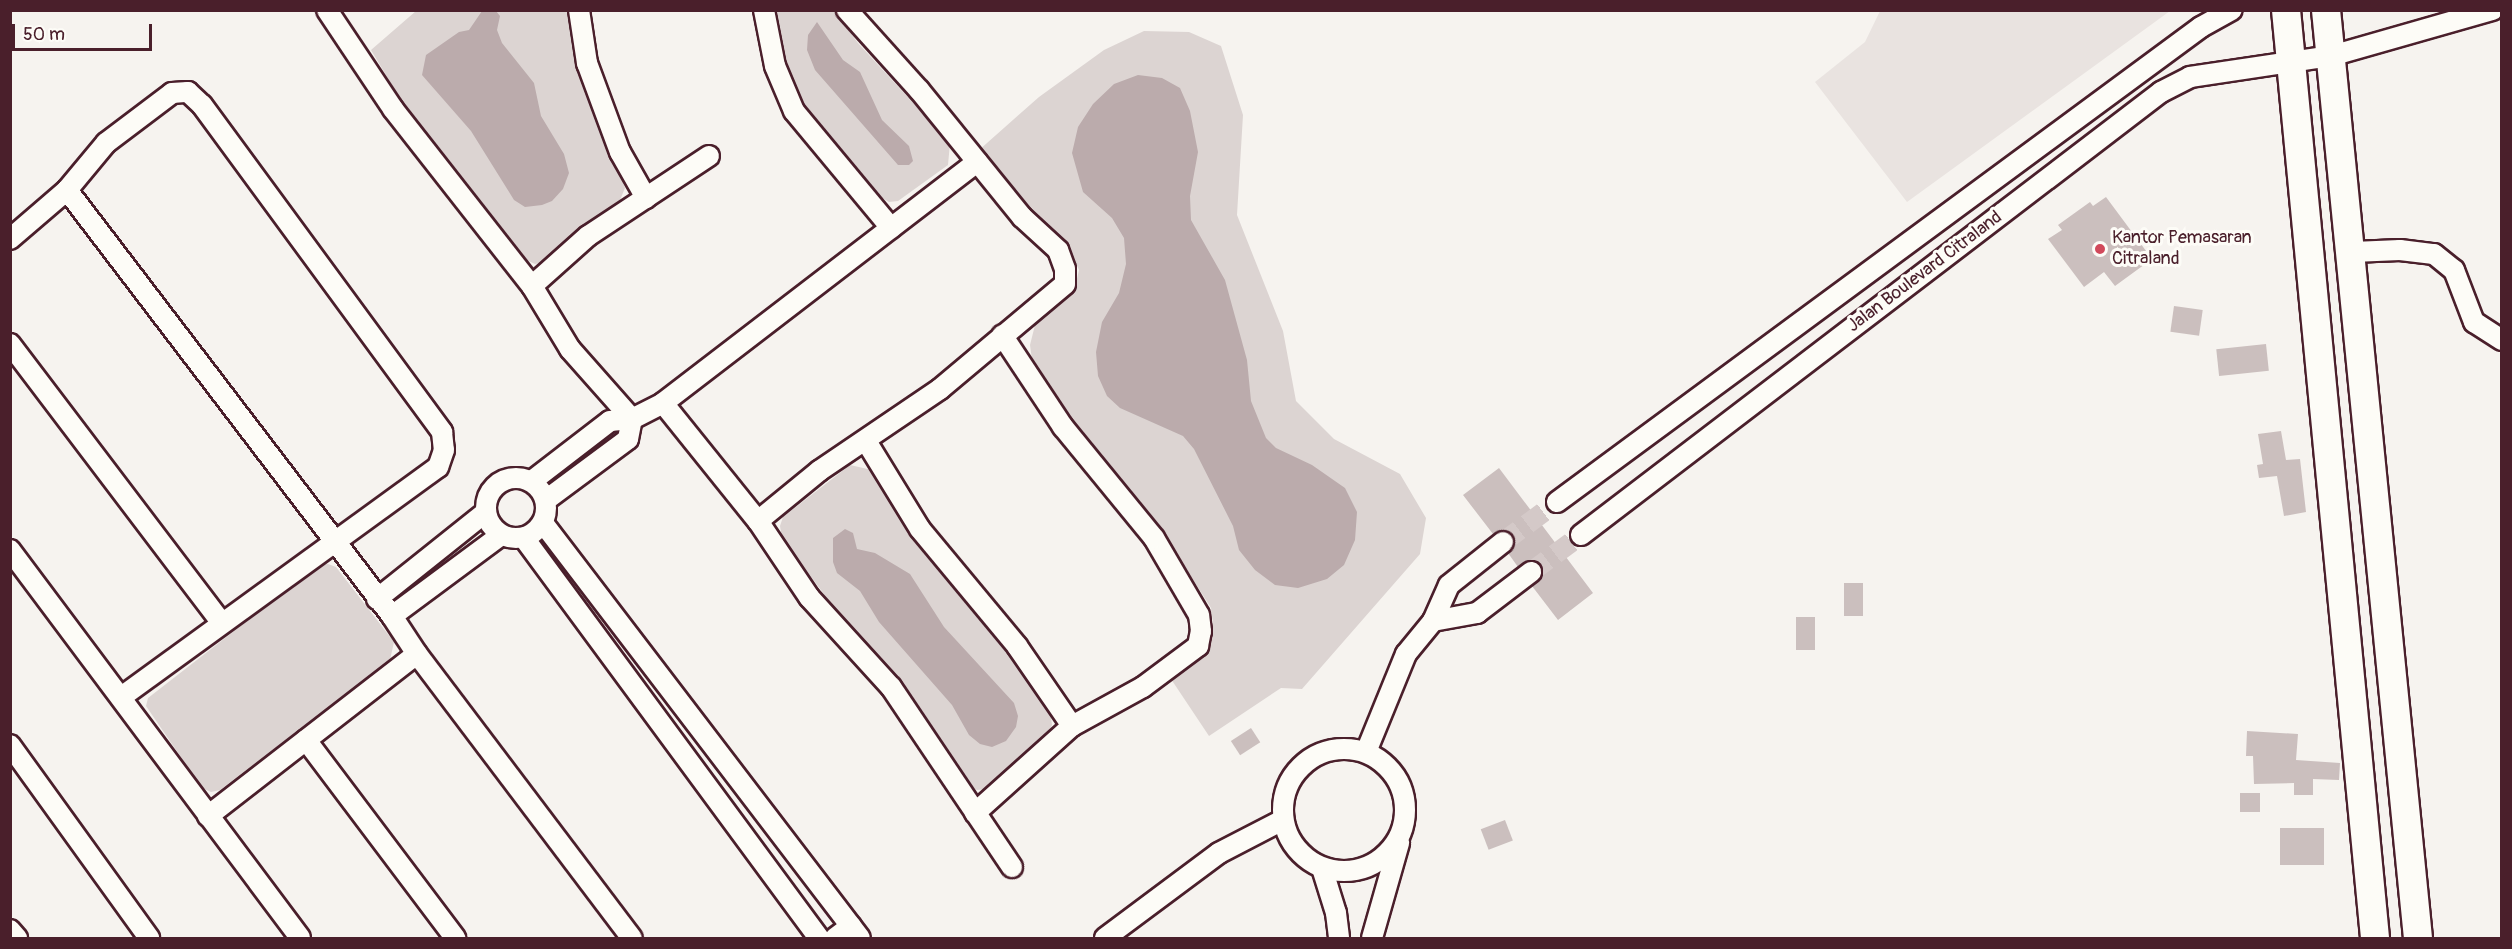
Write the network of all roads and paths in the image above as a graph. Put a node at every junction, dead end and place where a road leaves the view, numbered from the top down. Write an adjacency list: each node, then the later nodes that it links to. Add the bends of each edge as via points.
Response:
1 (327, 10): 18 (street, via 393,109)
2 (579, 10): 14 (street, via 587,63 620,152)
3 (764, 10): 15 (street, via 775,66 794,111)
4 (847, 10): 12 (street)
5 (2232, 10): 27 (street, Jalan Boulevard Citraland, via 2192,33)
6 (2286, 10): 10 (highway)
7 (2326, 10): 9 (highway)
8 (2493, 10): 9 (street, Jalan Boulevard Citraland)
9 (2331, 56): 10 (street, Jalan Boulevard Citraland); 17 (highway)
10 (2293, 61): 32 (street, Jalan Boulevard Citraland, via 2199,74 2161,92); 65 (highway)
11 (709, 156): 14 (street)
12 (977, 162): 15 (street); 19 (street, via 1022,217 1058,250 1065,269 1065,284)
13 (67, 190): 16 (street); 34 (street); 34 (street, via 106,143 172,93 188,92 202,105 442,432 444,450 438,467)
14 (646, 198): 18 (street, via 588,236)
15 (891, 228): 22 (street)
16 (10, 239)
17 (2353, 252): 20 (street, via 2400,250 2434,254 2454,270 2474,322); 66 (highway)
18 (532, 286): 23 (street, via 570,349)
19 (1002, 335): 24 (street, via 940,389); 44 (street, via 1063,427 1154,538 1199,615 1198,646 1143,687)
20 (2502, 340)
21 (10, 344): 41 (street)
22 (663, 403): 23 (street); 29 (street)
23 (633, 419): 25 (street, via 610,421); 26 (street, via 628,439)
24 (866, 441): 29 (street, via 819,471); 44 (street, via 921,529 1017,646)
25 (532, 482): 26 (street); 28 (street, via 515,477 499,483 488,495)
26 (546, 500): 30 (street)
27 (1557, 502)
28 (486, 512): 31 (street); 38 (street)
29 (758, 520): 48 (street, via 809,597 891,687)
30 (543, 523): 33 (street); 55 (street)
31 (501, 535): 33 (street); 39 (street)
32 (1581, 536)
33 (524, 538): 61 (street)
34 (333, 541): 38 (street); 41 (street)
35 (1503, 542): 40 (street, via 1449,585)
36 (10, 550): 43 (street)
37 (1532, 572): 40 (street, via 1478,613)
38 (377, 599): 39 (street)
39 (392, 616): 42 (street)
40 (1433, 621): 47 (street, via 1406,654)
41 (222, 623): 43 (street)
42 (417, 654): 45 (street); 60 (street)
43 (122, 696): 49 (street)
44 (1072, 726): 48 (street)
45 (306, 740): 49 (street); 59 (street)
46 (10, 745): 57 (street)
47 (1366, 752): 50 (street, via 1334,749 1304,762 1286,788); 51 (street, via 1392,771 1406,800)
48 (975, 813): 52 (street)
49 (208, 816): 58 (street)
50 (1283, 820): 53 (street, via 1296,849); 62 (street, via 1219,853)
51 (1402, 832): 53 (street, via 1383,858 1354,871); 64 (street)
52 (1012, 867)
53 (1322, 868): 63 (street, via 1336,913)
54 (10, 930): 56 (street)
55 (848, 935)
56 (17, 939)
57 (149, 939)
58 (300, 939)
59 (455, 939)
60 (632, 939)
61 (819, 939)
62 (1105, 939)
63 (1339, 939)
64 (1372, 939)
65 (2375, 939)
66 (2418, 939)

